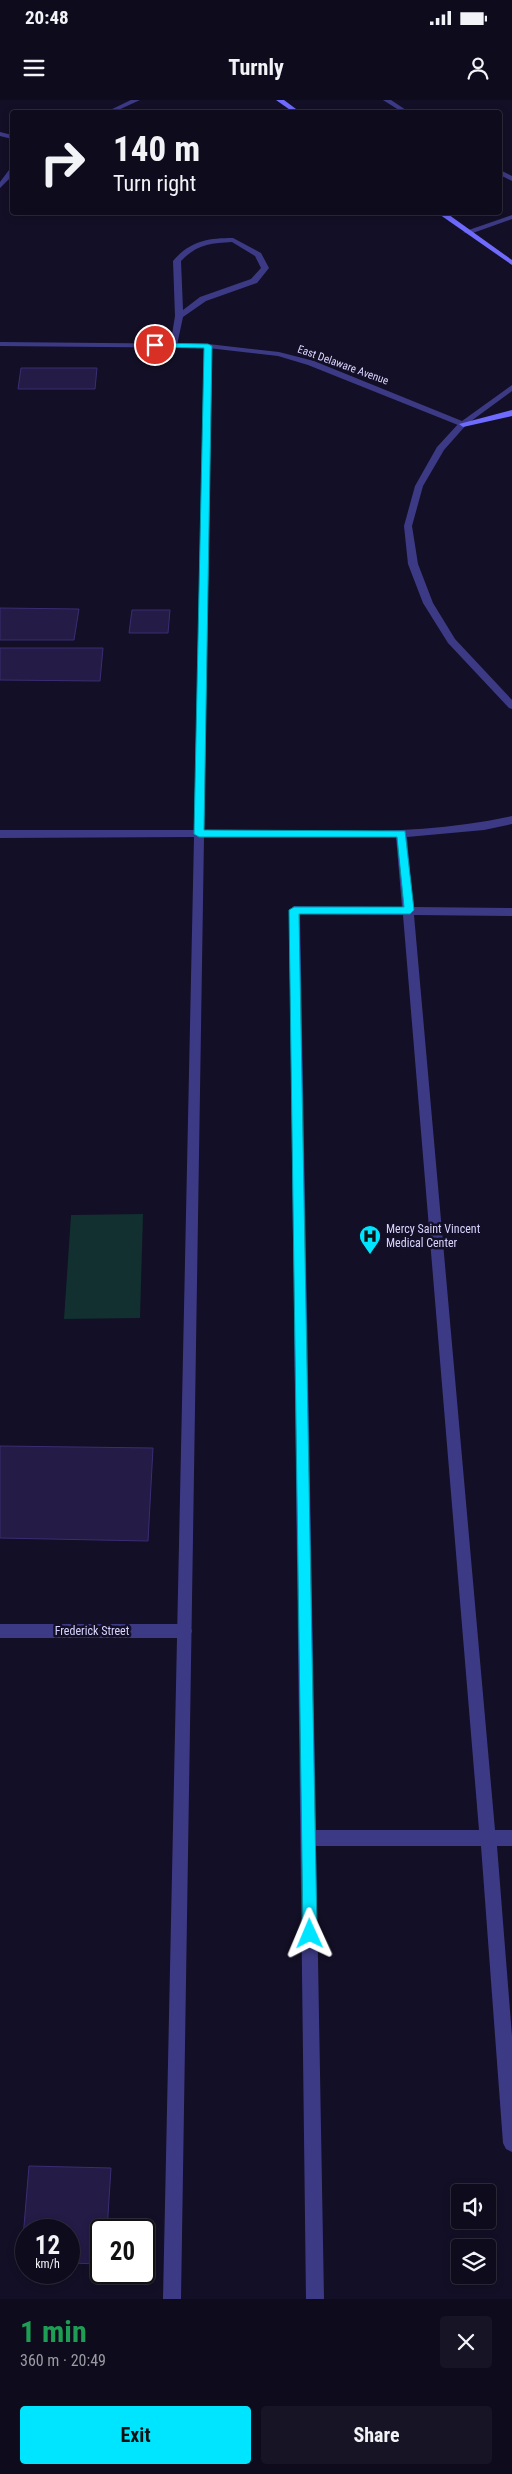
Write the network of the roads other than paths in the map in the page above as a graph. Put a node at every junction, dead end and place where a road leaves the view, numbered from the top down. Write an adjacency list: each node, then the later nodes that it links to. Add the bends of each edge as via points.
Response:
1 (137, 100): 4 (street)
2 (279, 100): 5 (main road)
3 (386, 100): 6 (street)
4 (113, 110)
5 (294, 110)
6 (403, 110)
7 (10, 174): 8 (street)
8 (0, 186)
9 (444, 215): 11 (main road)
10 (512, 218): 11 (street)
11 (467, 232): 12 (main road)
12 (512, 263)
13 (179, 316): 13 (street, via 203,299 254,281 264,268 258,255 233,240 190,246 176,261); 15 (street)
14 (0, 344): 15 (street, East Delaware Avenue)
15 (173, 345): 16 (street, East Delaware Avenue)
16 (208, 346): 19 (street, East Delaware Avenue, via 279,354 311,363); 23 (street)
17 (512, 387): 19 (street)
18 (512, 413): 19 (main road)
19 (463, 424): 20 (street, via 440,449 419,486 408,526 413,564 428,603 452,642)
20 (512, 706)
21 (512, 820): 24 (street, via 455,830)
22 (0, 834): 23 (street)
23 (199, 834): 24 (street); 28 (street)
24 (401, 834): 25 (street)
25 (410, 910): 26 (street); 29 (street, via 294,910); 30 (street)
26 (512, 912)
27 (0, 1631): 28 (street, Frederick Street)
28 (185, 1632): 33 (street)
29 (309, 1838): 30 (street); 34 (street)
30 (488, 1838): 31 (street); 32 (street)
31 (512, 1838)
32 (512, 2143)
33 (172, 2299)
34 (315, 2299)

